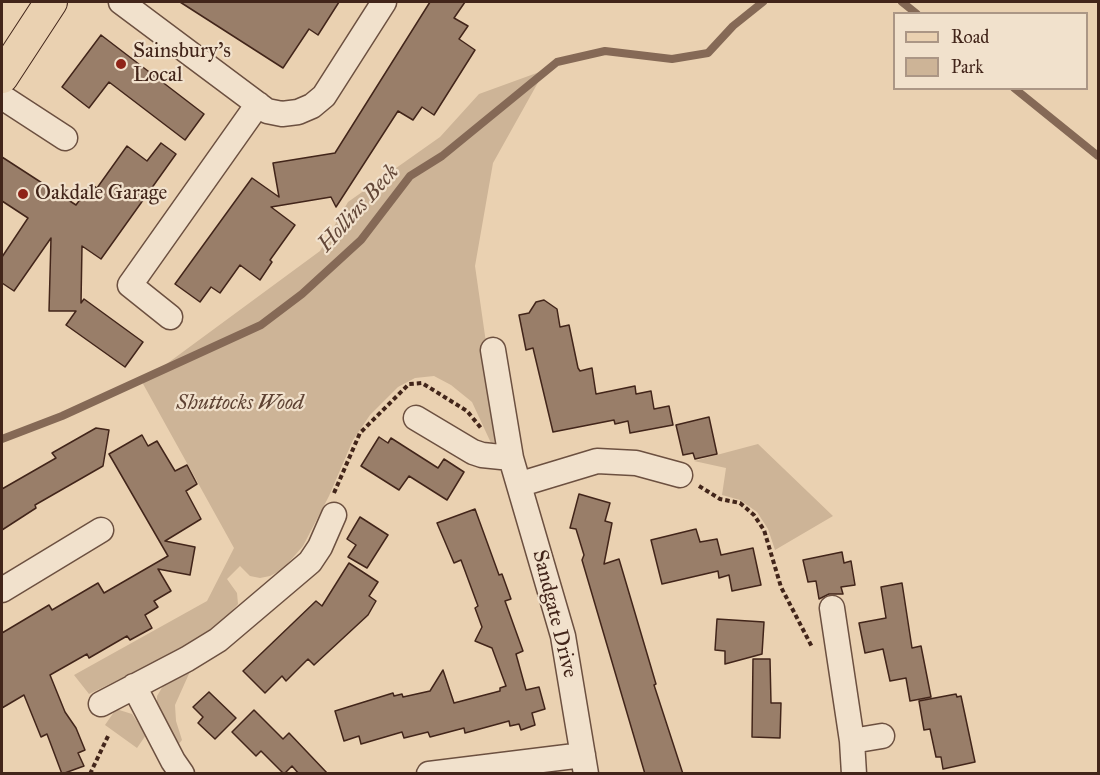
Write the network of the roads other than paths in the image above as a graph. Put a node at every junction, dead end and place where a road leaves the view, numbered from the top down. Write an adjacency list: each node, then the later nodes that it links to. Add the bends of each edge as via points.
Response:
1 (51, 2): 4 (main road)
2 (384, 2): 6 (street, via 324,96 312,106 282,114)
3 (136, 6): 6 (street)
4 (2, 77)
5 (2, 97): 7 (street)
6 (258, 104): 8 (street, via 130,285)
7 (65, 138)
8 (170, 317)
9 (493, 350): 11 (street, Sandgate Drive)
10 (416, 418): 11 (street, via 473,452)
11 (502, 457): 13 (street, Sandgate Drive)
12 (680, 475): 13 (street, via 636,463 597,460)
13 (521, 484): 22 (street, Sandgate Drive, via 563,636)
14 (332, 509): 18 (street, via 320,547 297,574 218,640)
15 (101, 531): 16 (street)
16 (2, 590)
17 (832, 608): 21 (street)
18 (134, 686): 19 (street); 23 (street)
19 (100, 704)
20 (882, 736): 21 (street)
21 (852, 741): 25 (street)
22 (585, 764): 24 (street)
23 (182, 774)
24 (429, 774)
25 (854, 774)

